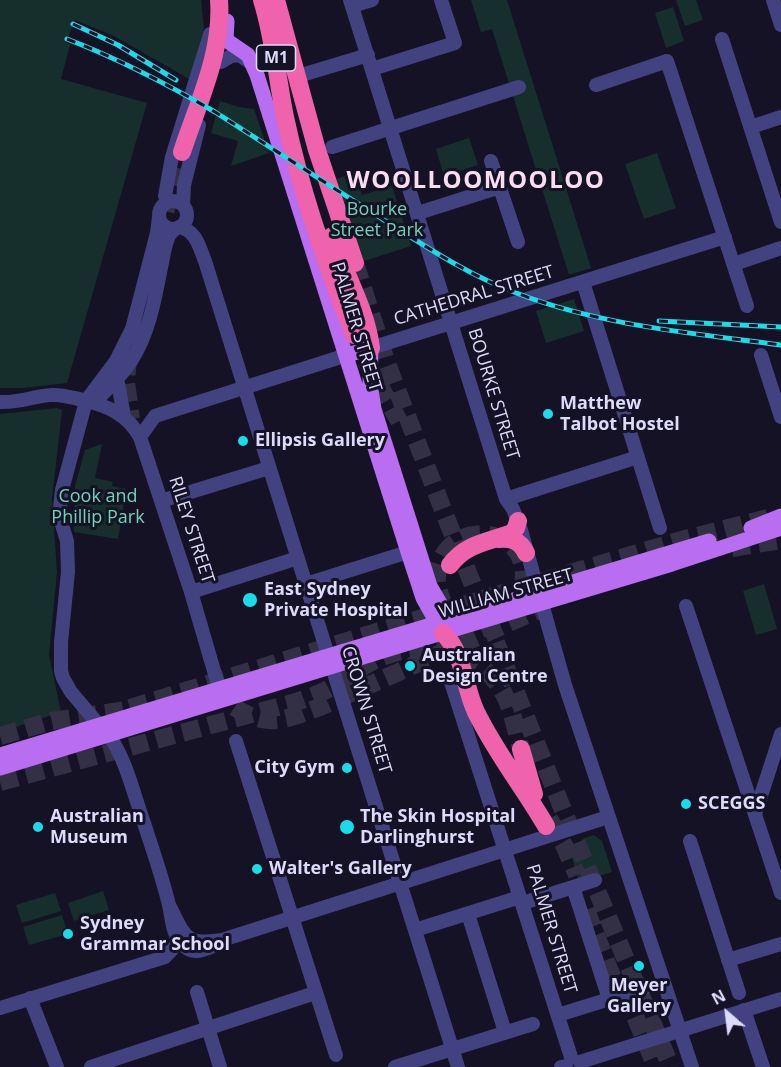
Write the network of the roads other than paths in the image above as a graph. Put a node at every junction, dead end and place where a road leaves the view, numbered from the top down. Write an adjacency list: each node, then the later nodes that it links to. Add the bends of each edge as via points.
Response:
1 (213, 0): 27 (street, via 208,43 172,158)
2 (219, 0): 23 (highway, via 215,52)
3 (225, 0): 10 (main road)
4 (262, 0): 43 (highway, M1, via 301,179)
5 (276, 0): 21 (highway, M1)
6 (372, 0): 8 (street)
7 (441, 0): 14 (street, via 455,43)
8 (351, 3): 11 (street, BOURKE STREET)
9 (722, 39): 20 (street)
10 (226, 40): 12 (street); 13 (main road, PALMER STREET, via 247,53)
11 (368, 55): 14 (street, BOURKE STREET); 15 (street)
12 (221, 62): 13 (street, via 239,55); 23 (street)
13 (254, 66): 45 (main road, PALMER STREET)
14 (372, 69): 19 (street, BOURKE STREET)
15 (305, 74)
16 (596, 85): 32 (street, via 668,61)
17 (519, 87): 19 (street)
18 (781, 117): 20 (street)
19 (391, 127): 22 (street); 29 (street, BOURKE STREET)
20 (751, 127): 25 (street)
21 (313, 134): 36 (highway, M1); 44 (highway, via 313,164 325,215)
22 (332, 147)
23 (187, 153): 27 (street); 28 (street)
24 (491, 161): 26 (street)
25 (775, 182): 30 (street)
26 (500, 187): 29 (street); 33 (street)
27 (162, 206): 28 (street, via 172,201); 31 (street, via 163,225); 40 (street)
28 (183, 206): 31 (street, via 187,218); 35 (street, CROWN STREET, via 199,229)
29 (418, 213): 42 (street, BOURKE STREET)
30 (781, 222)
31 (177, 228): 35 (street, CROWN STREET, via 195,237); 38 (street, via 168,239)
32 (725, 237): 37 (street); 39 (street, CATHEDRAL STREET)
33 (519, 243)
34 (781, 248): 37 (street)
35 (205, 261): 48 (street, CROWN STREET)
36 (355, 263)
37 (734, 264): 41 (street)
38 (161, 265): 40 (street); 47 (street, via 142,342)
39 (583, 282): 42 (street, CATHEDRAL STREET); 54 (street)
40 (139, 306): 50 (street, via 122,350)
41 (747, 306)
42 (452, 324): 44 (street, CATHEDRAL STREET); 57 (street, BOURKE STREET)
43 (354, 334)
44 (372, 348): 45 (main road, CATHEDRAL STREET); 72 (main road, PALMER STREET, via 370,384 374,409 420,559 441,608)
45 (347, 355): 48 (street, CATHEDRAL STREET); 64 (main road, PALMER STREET)
46 (761, 355): 52 (street)
47 (117, 378): 50 (street); 51 (street)
48 (244, 387): 53 (street, CATHEDRAL STREET, via 155,417); 55 (street, CROWN STREET)
49 (0, 402): 50 (street, RILEY STREET, via 51,395)
50 (90, 402): 51 (street, RILEY STREET); 77 (street, via 60,508 68,572 61,670 72,693)
51 (124, 416): 53 (street, RILEY STREET)
52 (781, 417)
53 (140, 437): 56 (street, RILEY STREET)
54 (638, 456): 57 (street); 59 (street)
55 (269, 468): 56 (street); 66 (street, CROWN STREET)
56 (161, 501): 69 (street, RILEY STREET)
57 (512, 510): 62 (highway, via 516,528); 65 (street, BOURKE STREET)
58 (781, 518): 70 (main road, WILLIAM STREET)
59 (660, 528)
60 (781, 528): 63 (main road, WILLIAM STREET)
61 (781, 535): 63 (main road)
62 (494, 539): 65 (highway, via 515,540); 67 (highway, via 468,547)
63 (736, 543): 70 (main road, WILLIAM STREET, via 581,592)
64 (408, 552): 68 (street); 73 (main road, PALMER STREET, via 423,598)
65 (526, 553): 70 (street, BOURKE STREET)
66 (298, 558): 68 (street, CROWN STREET); 69 (street)
67 (450, 565)
68 (306, 584): 74 (street, CROWN STREET)
69 (191, 592): 76 (street, RILEY STREET)
70 (540, 597): 72 (main road, WILLIAM STREET); 73 (main road, WILLIAM STREET); 84 (street, BOURKE STREET)
71 (686, 606): 83 (street)
72 (457, 616): 73 (main road, WILLIAM STREET)
73 (439, 628): 74 (main road, WILLIAM STREET); 80 (highway, via 454,646 480,720 545,824)
74 (330, 661): 76 (main road, WILLIAM STREET); 88 (street, CROWN STREET)
75 (447, 678): 86 (street, PALMER STREET)
76 (221, 694): 77 (main road, WILLIAM STREET)
77 (103, 730): 81 (main road, WILLIAM STREET); 82 (main road, WILLIAM STREET); 95 (street, via 117,750 131,783 174,930)
78 (781, 734): 83 (street)
79 (236, 741): 93 (street)
80 (521, 749)
81 (0, 754)
82 (0, 768)
83 (755, 814): 90 (street)
84 (608, 817): 86 (street); 110 (street, BOURKE STREET)
85 (690, 841): 97 (street)
86 (506, 850): 88 (street); 91 (street, PALMER STREET)
87 (595, 880): 89 (street)
88 (400, 882): 93 (street); 94 (street, CROWN STREET)
89 (573, 887): 91 (street); 103 (street)
90 (781, 892)
91 (522, 900): 92 (street); 107 (street, PALMER STREET)
92 (468, 914): 94 (street); 111 (street)
93 (292, 918): 95 (street, via 222,940 199,952 187,949); 100 (street)
94 (415, 930): 112 (street, CROWN STREET)
95 (183, 939): 102 (street, via 165,957)
96 (781, 944): 97 (street)
97 (728, 960): 101 (street)
98 (645, 988): 103 (street)
99 (196, 992): 109 (street)
100 (315, 993): 109 (street); 113 (street)
101 (739, 993)
102 (30, 998): 105 (street); 116 (street)
103 (609, 999): 107 (street)
104 (781, 999): 106 (street)
105 (0, 1008)
106 (744, 1010): 110 (street); 122 (street)
107 (558, 1015): 115 (street, PALMER STREET)
108 (533, 1024): 111 (street)
109 (207, 1027): 114 (street); 118 (street)
110 (680, 1031): 115 (street); 121 (street, BOURKE STREET)
111 (505, 1032): 112 (street)
112 (452, 1049): 119 (street); 120 (street, CROWN STREET)
113 (336, 1055)
114 (128, 1061): 117 (street)
115 (571, 1064)
116 (57, 1067)
117 (91, 1067)
118 (220, 1067)
119 (395, 1067)
120 (458, 1067)
121 (692, 1067)
122 (763, 1067)

